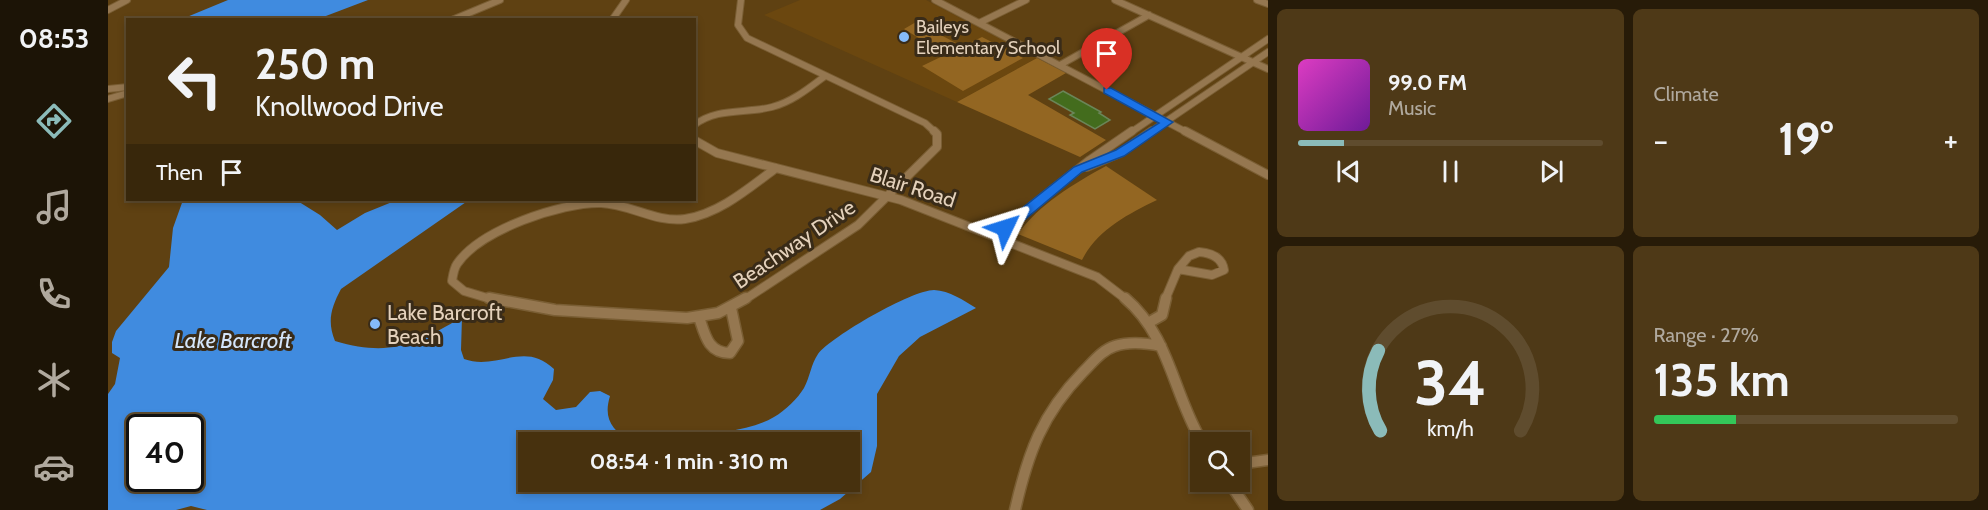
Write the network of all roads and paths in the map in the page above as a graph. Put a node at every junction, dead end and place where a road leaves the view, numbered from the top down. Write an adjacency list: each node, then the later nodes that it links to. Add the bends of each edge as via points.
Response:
1 (127, 0): 10 (street)
2 (500, 0): 12 (street)
3 (626, 0): 13 (street)
4 (741, 0): 21 (street, Beachway Drive, via 738,25 747,38)
5 (935, 0): 14 (street)
6 (1026, 0): 14 (street)
7 (1115, 0): 11 (street)
8 (1257, 0): 9 (street)
9 (1268, 4)
10 (108, 10)
11 (1149, 15): 17 (street); 19 (street)
12 (458, 18)
13 (613, 18)
14 (979, 23): 19 (street)
15 (1268, 39): 17 (street)
16 (1268, 52): 18 (street)
17 (1242, 56): 18 (street); 26 (street)
18 (1254, 62): 20 (street); 27 (street)
19 (1060, 66): 26 (street)
20 (1268, 69)
21 (825, 76): 28 (street, via 778,105 714,114); 33 (street, Beachway Drive, via 926,123 937,134 937,147)
22 (126, 87): 23 (street)
23 (108, 89)
24 (126, 94): 25 (street)
25 (108, 99)
26 (1156, 116): 27 (street); 31 (street)
27 (1168, 122): 31 (street, via 1120,153); 32 (street)
28 (696, 124)
29 (696, 141): 30 (street, Blair Road, via 717,153)
30 (776, 168): 33 (street, Blair Road); 37 (street, Beachway Drive, via 721,204 685,219 666,219 624,206 596,203 520,221 494,234 459,262 451,276 454,285 464,291 494,300 555,310)
31 (1078, 170): 34 (street, via 1008,225)
32 (1268, 175)
33 (889, 197): 34 (street, Blair Road); 36 (street, Beachway Drive, via 858,225)
34 (1001, 238): 38 (street, Blair Road, via 1097,277)
35 (1178, 269): 35 (street, via 1189,256 1199,252 1215,255 1225,267 1221,273 1212,275); 38 (street, via 1162,315)
36 (731, 308): 37 (street, Beachway Drive); 37 (street, via 738,341 730,353 719,353 710,347)
37 (699, 317)
38 (1148, 323): 39 (street, Blair Road)
39 (1161, 346): 40 (street, Blair Road); 44 (street, via 1113,346 1078,377 1046,415 1030,447)
40 (1196, 432)
41 (1268, 460): 42 (street)
42 (1250, 462)
43 (1236, 492): 45 (street)
44 (1016, 510)
45 (1248, 510)

